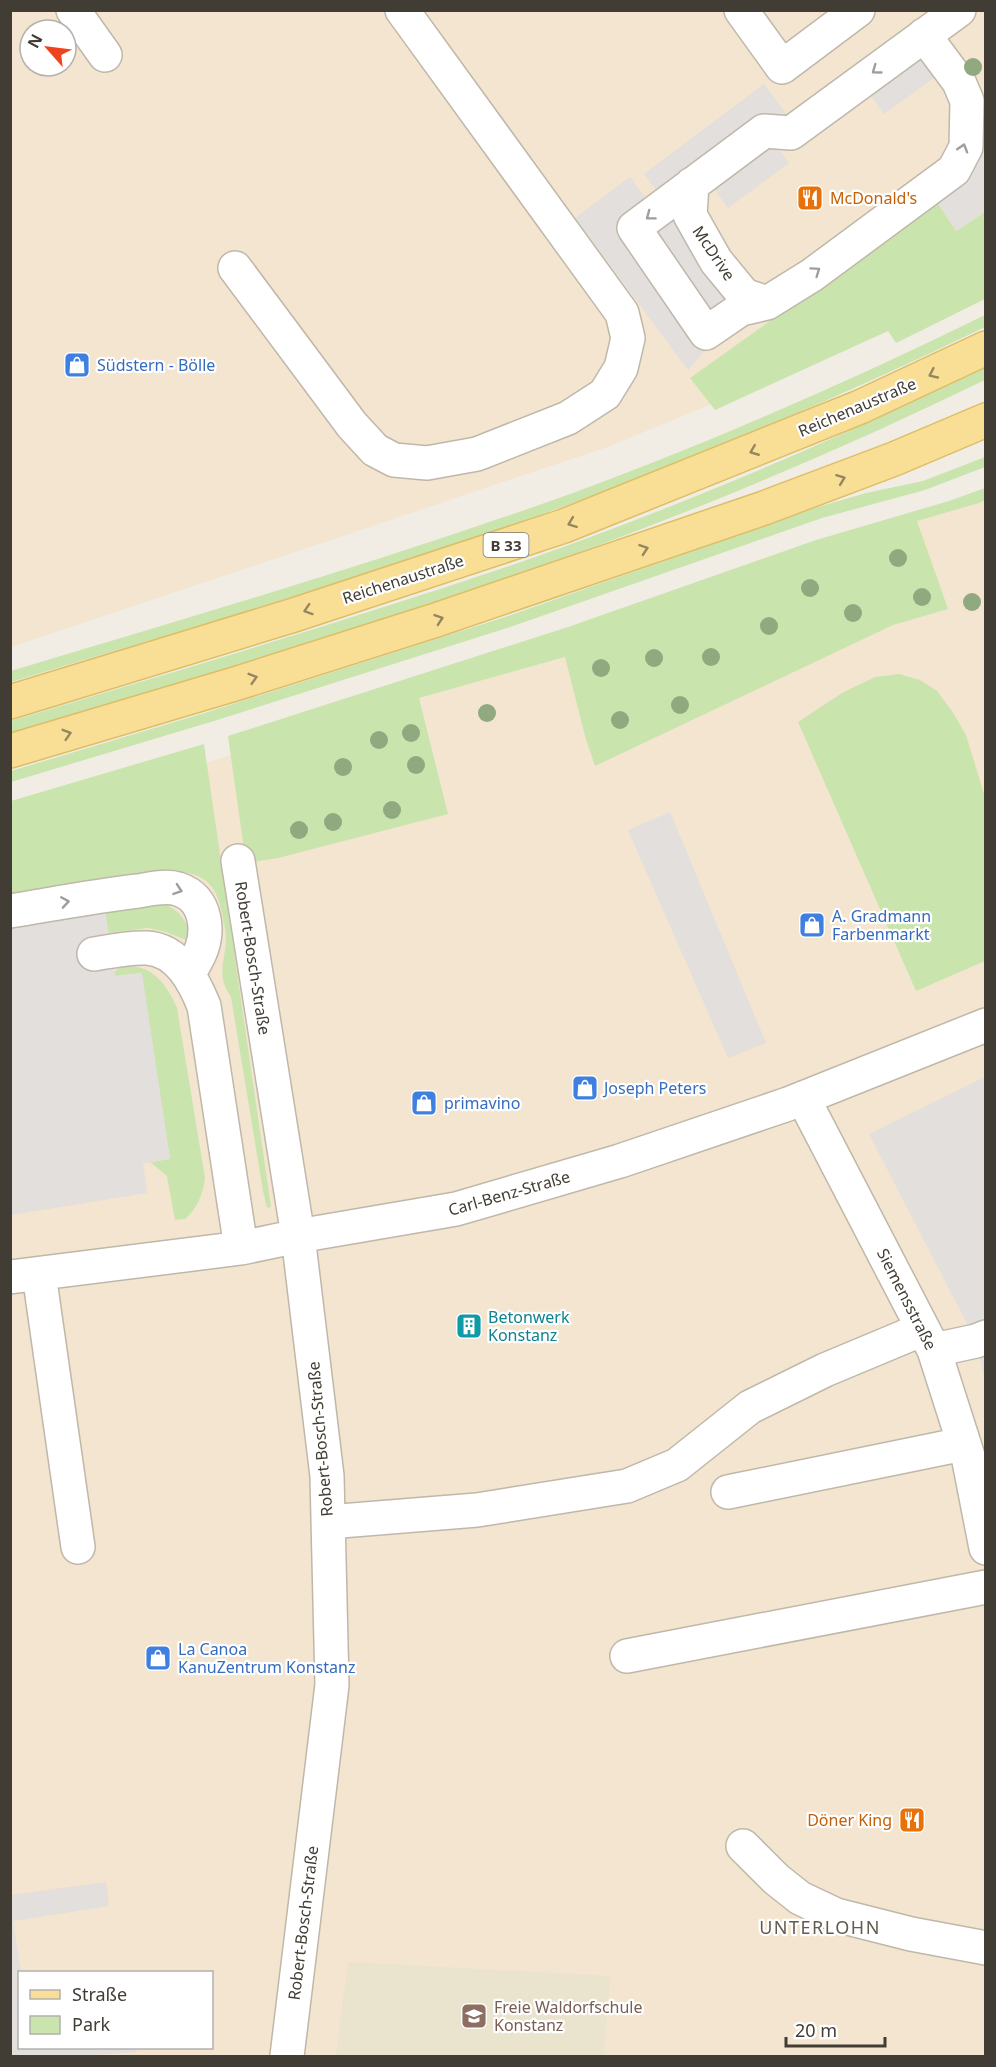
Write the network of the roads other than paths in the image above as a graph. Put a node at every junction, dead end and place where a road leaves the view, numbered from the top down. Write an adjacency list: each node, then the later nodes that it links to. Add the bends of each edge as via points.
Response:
1 (73, 10): 7 (street)
2 (402, 10): 9 (street, via 622,313 628,338 621,368 605,394 568,418 477,454 427,463 394,460 375,450 352,425)
3 (741, 10): 4 (street, via 782,67)
4 (858, 10)
5 (959, 10): 6 (street)
6 (924, 35): 8 (street, one-way to 8, via 791,133 764,131); 10 (street, one-way to 6, via 812,275 954,170 966,147 967,101 959,82)
7 (105, 55)
8 (692, 184): 10 (street, McDrive, via 690,215 711,251 744,295); 10 (street, one-way to 10, via 633,228 706,333 741,309)
9 (235, 268)
10 (767, 303)
11 (986, 348): 13 (main road, Reichenaustraße / B 33, one-way to 13, via 860,407 564,526 294,615)
12 (986, 420): 14 (main road, one-way to 12, via 436,620 772,505)
13 (10, 702)
14 (10, 751)
15 (238, 861): 21 (street, Robert-Bosch-Straße)
16 (10, 911): 18 (street, one-way to 18, via 168,887 179,890 195,898 202,908 206,928 200,956)
17 (94, 954): 18 (street, via 157,950)
18 (188, 974): 22 (street, via 204,1006)
19 (986, 1025): 20 (street, Carl-Benz-Straße)
20 (802, 1098): 21 (street, Carl-Benz-Straße, via 620,1161 456,1209); 25 (street, Siemensstraße)
21 (298, 1236): 22 (street, Carl-Benz-Straße); 28 (street, Robert-Bosch-Straße, via 327,1476)
22 (241, 1248): 23 (street, Carl-Benz-Straße)
23 (25, 1276): 29 (street)
24 (986, 1337): 25 (street, via 976,1341)
25 (929, 1339): 26 (street, Siemensstraße); 28 (street, via 825,1370 750,1407 677,1466 627,1486 477,1510)
26 (963, 1444): 27 (street); 30 (street, Siemensstraße)
27 (728, 1492)
28 (328, 1522): 35 (street, Robert-Bosch-Straße, via 332,1685)
29 (78, 1547)
30 (986, 1548)
31 (986, 1587): 32 (street)
32 (627, 1656)
33 (743, 1846): 34 (street, via 800,1898 836,1915)
34 (986, 1948)
35 (287, 2056)

